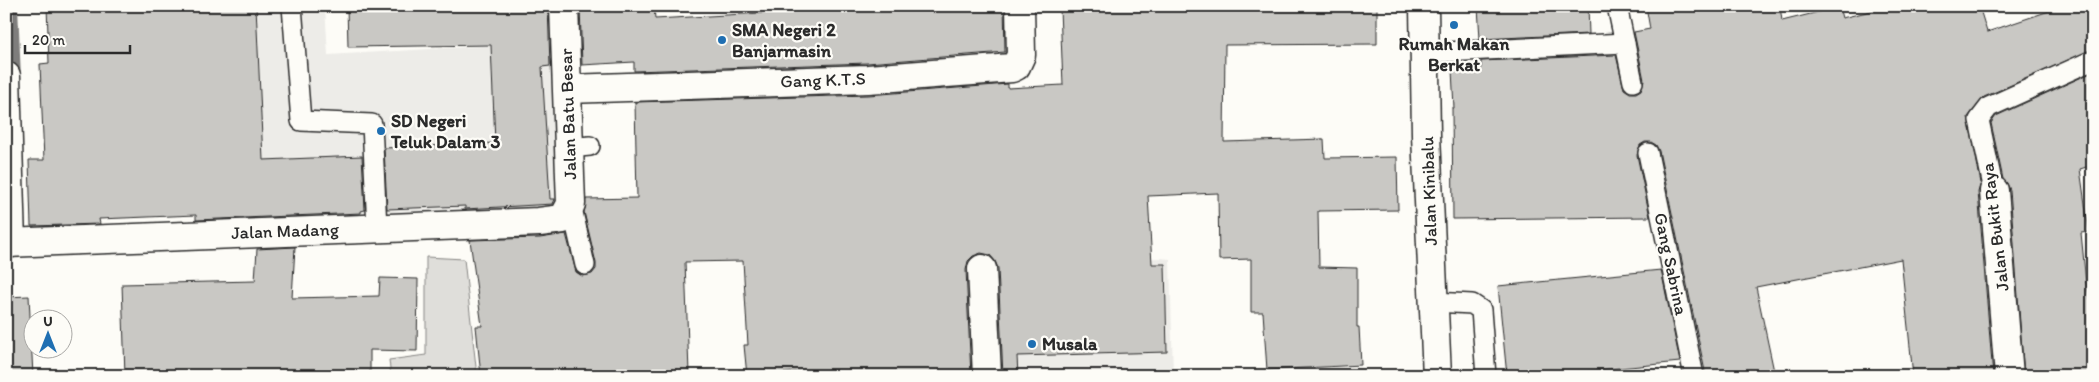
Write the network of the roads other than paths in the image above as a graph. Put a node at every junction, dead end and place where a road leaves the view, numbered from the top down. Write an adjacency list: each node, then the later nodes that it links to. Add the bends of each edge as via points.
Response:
1 (292, 6): 15 (lane, via 301,121 372,124)
2 (564, 6): 11 (street, Jalan Batu Besar)
3 (1020, 6): 11 (street, Gang K.T.S, via 1020,56 1012,68 868,79)
4 (1424, 6): 7 (street, Jalan Kinibalu)
5 (1617, 6): 6 (lane)
6 (1625, 43): 7 (lane); 10 (lane)
7 (1425, 53): 19 (street, Jalan Kinibalu)
8 (2093, 60): 13 (lane, Jalan Bukit Raya, via 1989,107 1983,113 1979,120)
9 (6, 76): 16 (street)
10 (1633, 82)
11 (568, 89): 14 (street, Jalan Batu Besar, via 579,147)
12 (1648, 153): 23 (lane, Gang Sabrina)
13 (1994, 190): 24 (street, Jalan Bukit Raya)
14 (567, 212): 15 (street, Jalan Madang, via 539,222); 17 (lane)
15 (377, 228): 16 (street, Jalan Madang)
16 (8, 243)
17 (585, 265)
18 (982, 269): 20 (street)
19 (1434, 302): 21 (street, Jalan Kinibalu); 22 (lane, via 1472,304 1481,310)
20 (987, 376)
21 (1437, 376)
22 (1486, 376)
23 (1694, 376)
24 (2009, 376)

